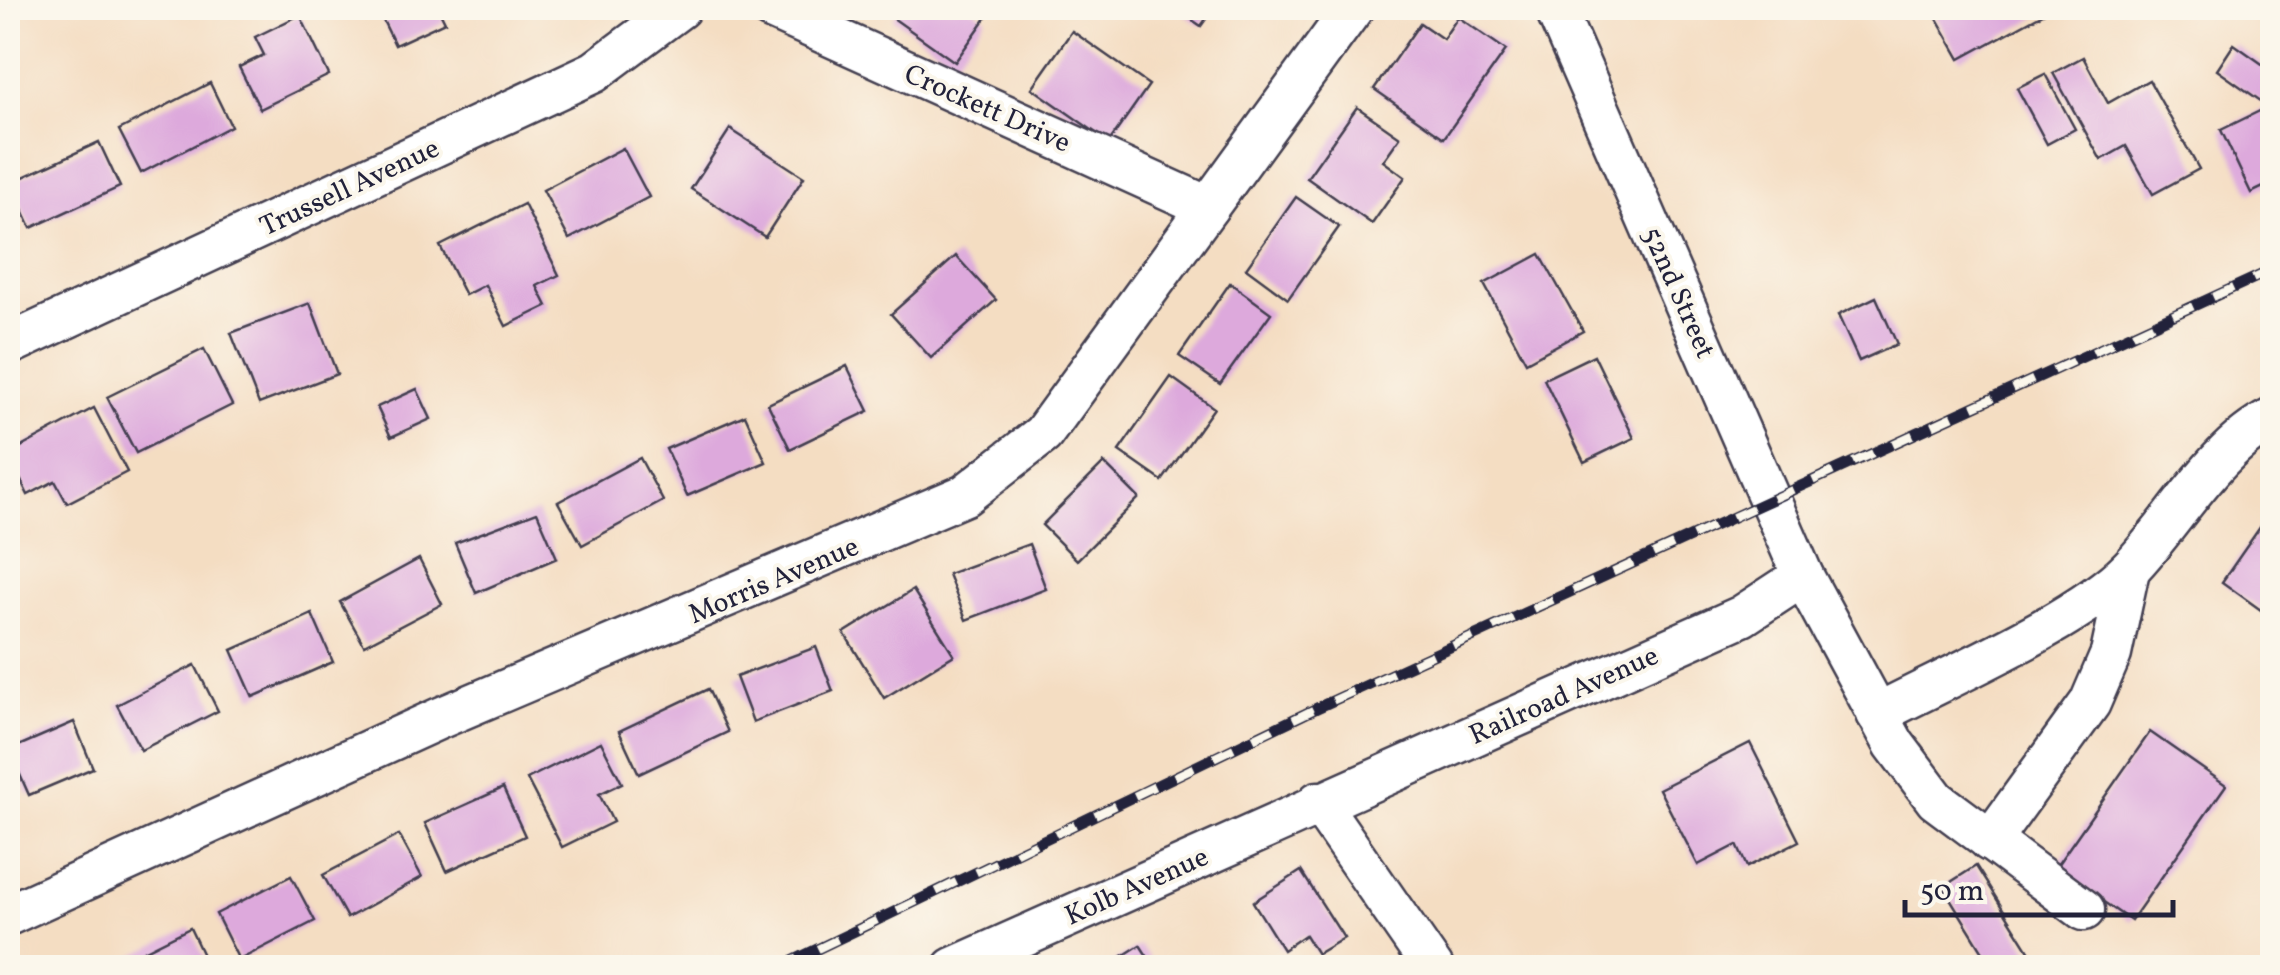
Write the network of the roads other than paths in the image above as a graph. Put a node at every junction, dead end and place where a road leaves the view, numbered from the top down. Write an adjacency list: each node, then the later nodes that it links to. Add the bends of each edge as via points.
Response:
1 (680, 8): 6 (street, Trussell Avenue, via 594,72)
2 (769, 8): 5 (street, Crockett Drive)
3 (1353, 8): 5 (street, Morris Avenue)
4 (1556, 8): 9 (street, 52nd Street)
5 (1208, 208): 14 (street, Morris Avenue, via 1044,434 965,495 438,719)
6 (8, 346)
7 (2272, 419): 8 (street, via 2196,488)
8 (2129, 570): 10 (street, via 2074,610); 12 (street, via 2111,654 2090,704)
9 (1802, 576): 10 (street, 52nd Street); 11 (street, Railroad Avenue, via 1742,616)
10 (1877, 714): 12 (street, 52nd Street, via 1936,800)
11 (1318, 802): 15 (street, Kolb Avenue); 16 (street)
12 (1990, 840): 13 (street, 52nd Street)
13 (2084, 910)
14 (8, 915)
15 (953, 968)
16 (1433, 968)

